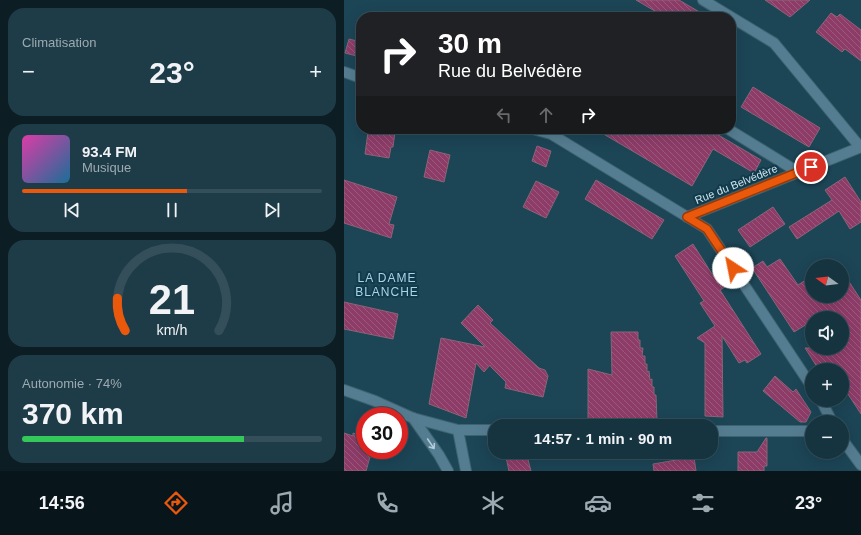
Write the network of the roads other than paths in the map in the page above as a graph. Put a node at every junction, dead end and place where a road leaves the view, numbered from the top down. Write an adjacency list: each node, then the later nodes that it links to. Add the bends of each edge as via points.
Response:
1 (703, 0): 2 (street)
2 (723, 12)
3 (736, 20): 8 (street, via 774,43)
4 (344, 72): 5 (street)
5 (356, 76)
6 (551, 134): 10 (street)
7 (736, 134): 9 (street)
8 (860, 147): 9 (street, Rue du Belvédère)
9 (798, 172): 10 (street, Rue du Belvédère)
10 (687, 217): 11 (street, via 707,229)
11 (805, 376)
12 (344, 390): 13 (street)
13 (413, 418): 14 (street); 20 (street, one-way to 20)
14 (458, 430): 15 (street); 21 (street)
15 (488, 430)
16 (718, 431): 17 (street)
17 (805, 431)
18 (849, 449): 19 (street)
19 (861, 465)
20 (448, 471)
21 (466, 471)

